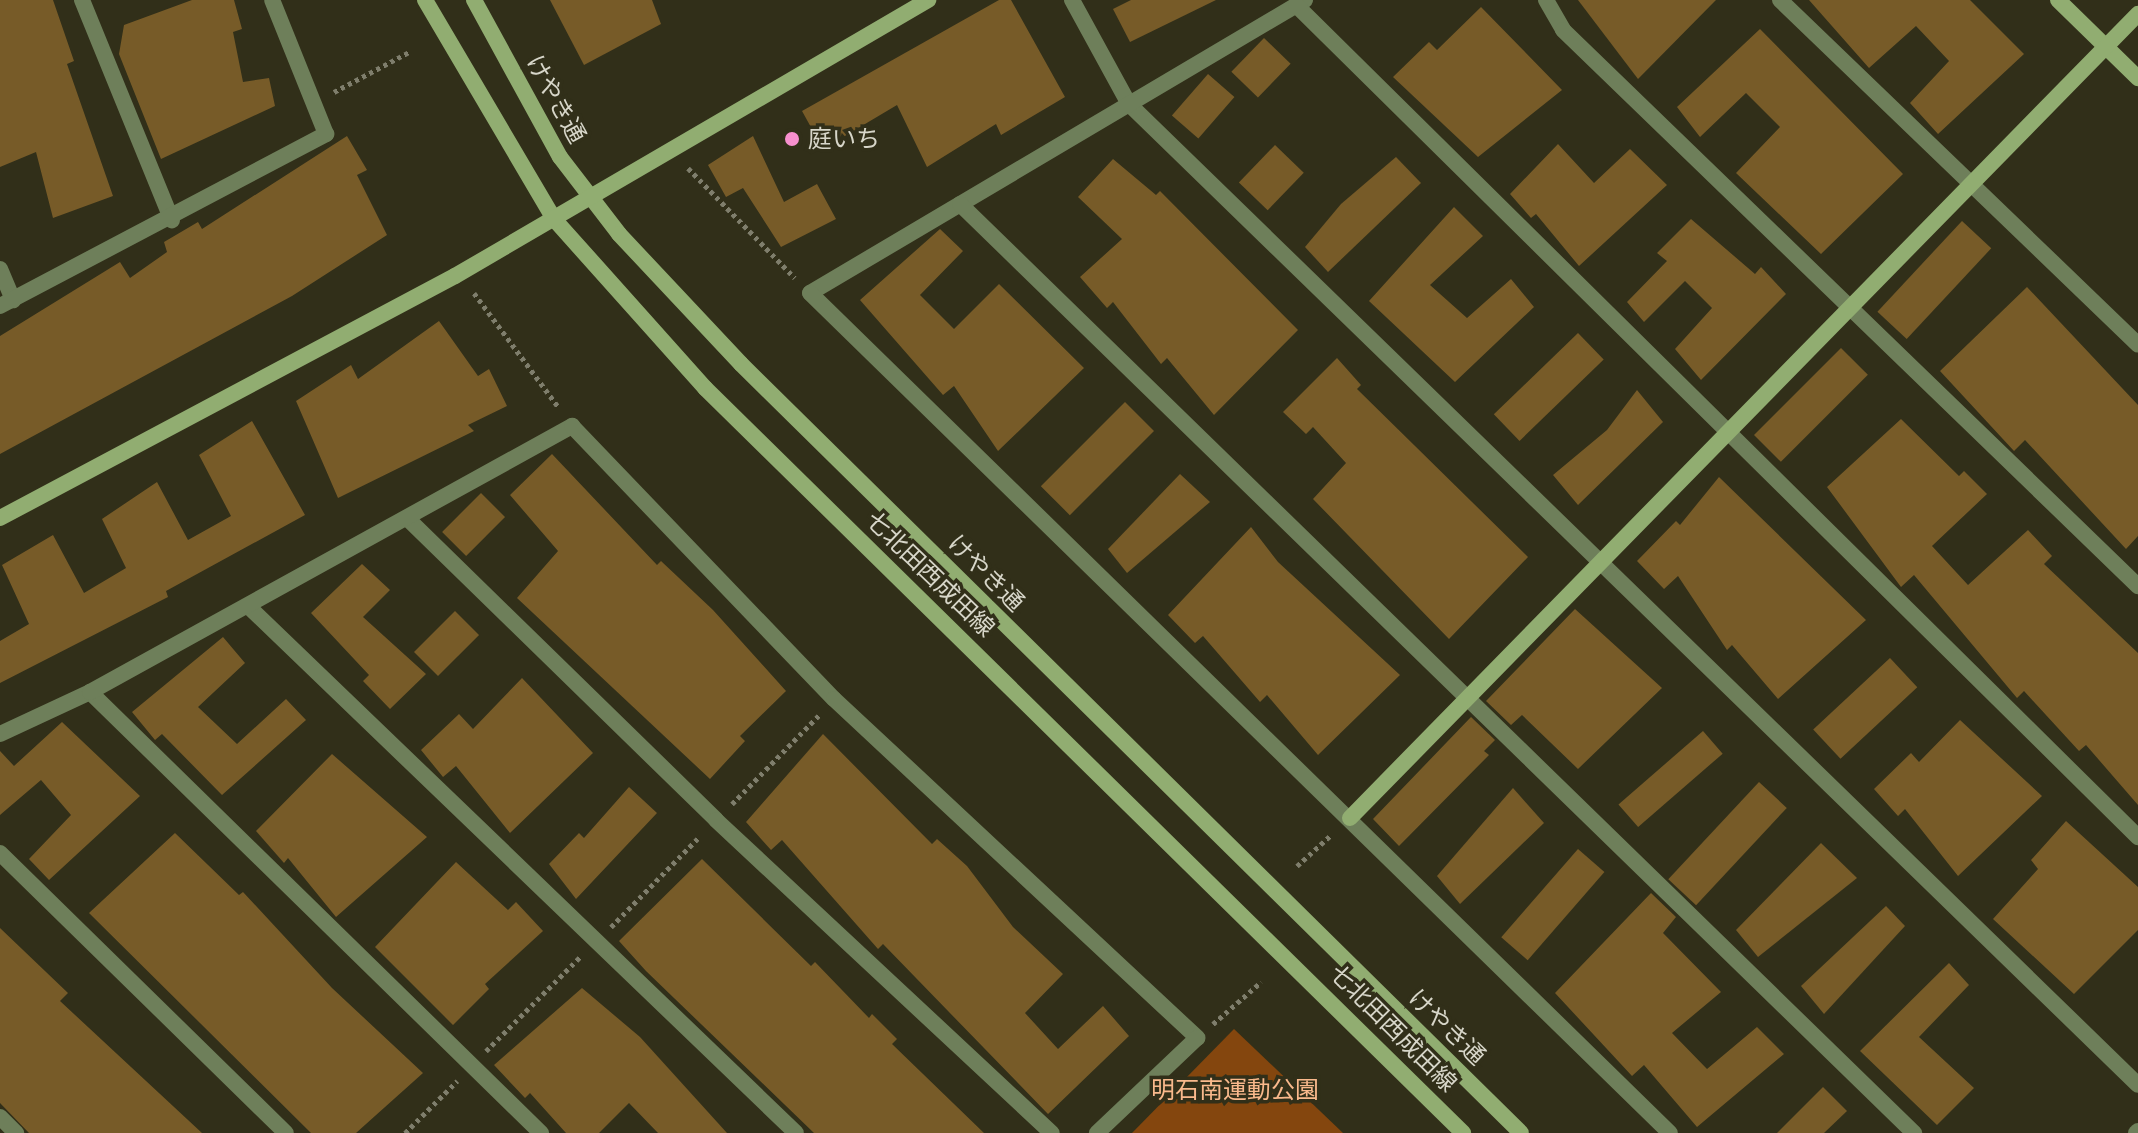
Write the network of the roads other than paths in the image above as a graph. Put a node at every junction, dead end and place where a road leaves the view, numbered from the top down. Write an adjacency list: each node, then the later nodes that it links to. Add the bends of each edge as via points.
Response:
1 (82, 0): 19 (street)
2 (272, 0): 19 (street, via 326,134)
3 (425, 0): 18 (street, 七北田西成田線)
4 (474, 0): 16 (street, けやき通)
5 (928, 0): 16 (street)
6 (1072, 0): 14 (street)
7 (1546, 0): 22 (street, via 1563,30)
8 (1780, 0): 15 (street)
9 (2058, 0): 12 (street)
10 (1301, 2): 14 (street); 24 (street)
11 (2138, 14): 12 (street)
12 (2105, 46): 13 (street); 15 (street)
13 (2138, 78)
14 (1129, 104): 17 (street); 27 (street)
15 (1974, 180): 22 (street); 23 (street)
16 (589, 198): 18 (street); 45 (street, けやき通, via 741,364)
17 (960, 204): 31 (street); 33 (street, via 810,293)
18 (554, 219): 25 (street, via 177,428); 44 (street, 七北田西成田線, via 705,388)
19 (172, 220): 21 (street)
20 (0, 269): 21 (street)
21 (6, 303)
22 (1849, 307): 24 (street); 28 (street)
23 (2138, 345)
24 (1728, 431): 27 (street); 34 (street)
25 (0, 518)
26 (409, 520): 29 (street); 42 (street, via 716,820); 43 (street, via 572,426 834,699 1197,1038)
27 (1603, 559): 31 (street); 36 (street)
28 (2138, 586)
29 (248, 606): 30 (street); 41 (street)
30 (90, 692): 32 (street); 40 (street)
31 (1467, 698): 33 (street); 47 (street)
32 (0, 734)
33 (1350, 818): 46 (street)
34 (2138, 837)
35 (0, 853): 39 (street)
36 (2138, 1085)
37 (0, 1117): 38 (street)
38 (16, 1133)
39 (286, 1133)
40 (541, 1133)
41 (796, 1133)
42 (1052, 1133)
43 (1097, 1133)
44 (1463, 1133)
45 (1521, 1133)
46 (1670, 1133)
47 (1914, 1133)

